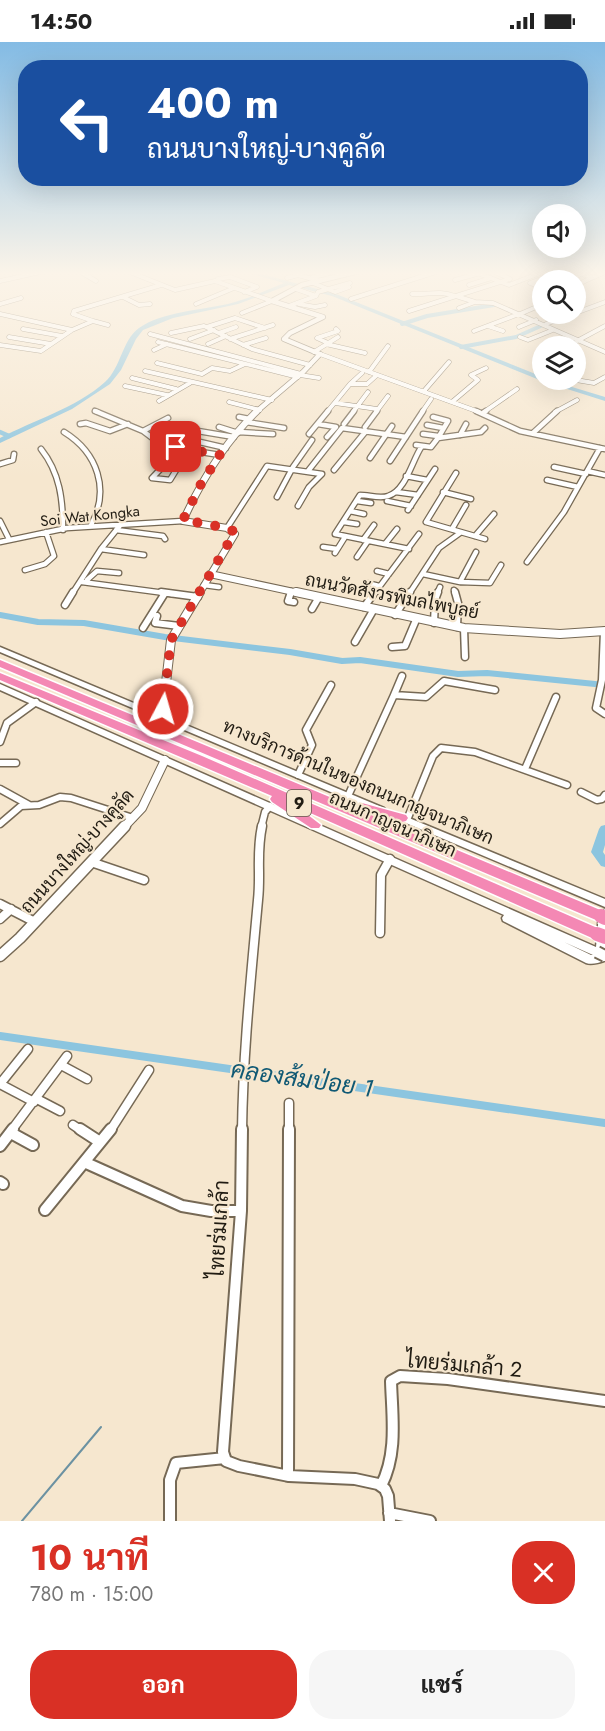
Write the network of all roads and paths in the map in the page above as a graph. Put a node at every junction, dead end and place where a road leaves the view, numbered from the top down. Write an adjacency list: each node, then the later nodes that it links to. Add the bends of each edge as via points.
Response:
1 (27, 340): 13 (street)
2 (56, 340): 13 (street)
3 (172, 340): 36 (street)
4 (221, 340): 15 (street)
5 (231, 340): 18 (street)
6 (261, 340): 18 (street)
7 (286, 340): 21 (street)
8 (321, 340): 11 (street)
9 (332, 340): 11 (street)
10 (158, 342): 14 (street)
11 (327, 343): 19 (street); 21 (street)
12 (0, 344): 13 (street, via 40,352)
13 (51, 344)
14 (166, 344): 20 (street); 28 (street)
15 (208, 344)
16 (586, 345): 22 (street)
17 (388, 346): 34 (street)
18 (243, 347): 29 (street)
19 (347, 349): 23 (street); 25 (street)
20 (154, 350)
21 (314, 352): 24 (street)
22 (605, 352)
23 (365, 353)
24 (320, 354): 25 (street); 29 (street)
25 (342, 358): 34 (street)
26 (449, 362): 47 (street)
27 (157, 363): 28 (street, via 202,374 212,368 230,371)
28 (245, 364): 30 (street)
29 (310, 365): 36 (street)
30 (254, 366): 33 (street); 36 (street)
31 (486, 368): 56 (street, via 471,375 478,380)
32 (145, 371): 42 (street)
33 (246, 371)
34 (369, 372): 37 (street)
35 (362, 373): 43 (street)
36 (300, 375): 40 (street); 52 (street)
37 (376, 375): 43 (street, via 367,384); 47 (street)
38 (605, 377): 41 (street, via 594,383)
39 (132, 378): 46 (street)
40 (319, 378)
41 (586, 382)
42 (190, 383): 46 (street); 52 (street)
43 (350, 384): 57 (street)
44 (125, 386): 49 (street)
45 (517, 388): 62 (street)
46 (176, 389): 49 (street)
47 (424, 391): 56 (street)
48 (368, 392): 58 (street)
49 (167, 395): 54 (street)
50 (388, 396): 59 (street)
51 (431, 399): 90 (street)
52 (272, 400): 60 (street)
53 (577, 400): 82 (street, via 559,409)
54 (159, 401)
55 (229, 402): 60 (street)
56 (452, 402): 62 (street)
57 (335, 403): 58 (street); 70 (street)
58 (357, 406): 59 (street); 71 (street)
59 (377, 409): 78 (street)
60 (260, 410): 67 (street)
61 (95, 411): 69 (street)
62 (483, 413): 66 (street)
63 (239, 417): 67 (street)
64 (433, 417): 77 (street, via 448,420)
65 (168, 418): 79 (street)
66 (500, 420): 82 (street); 88 (street, via 485,425 483,432)
67 (248, 421): 76 (street); 83 (street)
68 (80, 424): 69 (street, via 110,431)
69 (128, 424): 79 (street)
70 (318, 424): 85 (street); 89 (street, via 336,427)
71 (344, 424)
72 (466, 424): 88 (street)
73 (427, 425): 77 (street)
74 (392, 426): 86 (street)
75 (219, 427): 83 (street)
76 (284, 428)
77 (443, 428): 91 (street)
78 (366, 429): 86 (street); 106 (street); 107 (street, via 342,428)
79 (143, 431): 97 (street, via 163,446)
80 (198, 431): 83 (street)
81 (64, 432): 133 (street, via 77,440 101,486 98,510)
82 (532, 433): 96 (street)
83 (237, 434): 84 (street); 94 (street)
84 (273, 434)
85 (309, 434)
86 (386, 434): 90 (street); 100 (street)
87 (423, 434): 91 (street)
88 (460, 435): 91 (street)
89 (327, 437)
90 (406, 437): 101 (street)
91 (438, 437): 111 (street, via 431,447 419,445)
92 (312, 441): 104 (street)
93 (200, 442): 94 (street)
94 (225, 448): 99 (street)
95 (41, 449): 138 (street, via 61,486)
96 (603, 449): 109 (street)
97 (187, 452): 97 (street, via 170,480 152,478 171,458); 99 (street)
98 (14, 454): 102 (street, via 13,460)
99 (220, 455): 128 (street)
100 (370, 458)
101 (390, 461)
102 (0, 465)
103 (554, 467): 109 (street)
104 (293, 469): 107 (street); 118 (street); 135 (street, via 265,467)
105 (435, 469): 112 (street)
106 (334, 470)
107 (308, 471): 124 (street, via 322,475)
108 (456, 472): 116 (street)
109 (587, 473): 110 (street); 114 (street)
110 (605, 475)
111 (405, 476): 112 (street); 115 (street)
112 (427, 480): 117 (street)
113 (546, 480): 114 (street)
114 (578, 487): 157 (street)
115 (396, 492): 117 (street); 120 (street, via 387,496 361,495)
116 (443, 492): 119 (street); 137 (street, via 426,522)
117 (418, 495): 121 (street, via 410,508)
118 (278, 498)
119 (471, 499)
120 (357, 501): 122 (street); 125 (street)
121 (387, 501)
122 (371, 503)
123 (466, 505): 137 (street)
124 (298, 506)
125 (350, 511): 126 (street); 130 (street)
126 (364, 514)
127 (494, 514): 143 (street)
128 (183, 520): 131 (street, Soi Wat Kongka); 135 (street)
129 (0, 521): 145 (street)
130 (344, 522): 132 (street); 144 (street, via 335,534)
131 (122, 523): 133 (street, Soi Wat Kongka); 139 (street)
132 (357, 524)
133 (91, 525): 138 (street, Soi Wat Kongka)
134 (374, 525): 148 (street)
135 (227, 528): 162 (street, via 235,534)
136 (397, 529): 150 (street)
137 (452, 529): 142 (street)
138 (63, 530): 140 (street, Soi Wat Kongka)
139 (116, 530): 146 (street); 152 (street)
140 (46, 532): 145 (street, Soi Wat Kongka); 159 (street, via 54,556 45,564)
141 (419, 534): 153 (street)
142 (458, 534): 143 (street); 164 (street, via 443,544)
143 (475, 536): 147 (street)
144 (345, 537): 148 (street); 151 (street, via 336,551)
145 (9, 538): 149 (street, Soi Wat Kongka)
146 (165, 539)
147 (485, 539)
148 (365, 541): 150 (street); 156 (street)
149 (0, 542)
150 (385, 544): 153 (street)
151 (323, 547)
152 (101, 549): 155 (street); 165 (street)
153 (409, 549): 163 (street)
154 (476, 552): 166 (street)
155 (144, 555)
156 (357, 557)
157 (527, 562)
158 (501, 565): 166 (street, via 490,583)
159 (25, 570)
160 (377, 571): 163 (street)
161 (119, 573): 165 (street, via 94,572)
162 (210, 574): 168 (street); 173 (street, ถนนวัดสังวรพิมลไพบูลย์)
163 (389, 574): 169 (street)
164 (423, 574): 166 (street); 184 (street)
165 (84, 582): 174 (street); 178 (street)
166 (460, 582)
167 (368, 583): 169 (street)
168 (204, 585): 170 (street); 175 (street)
169 (379, 586): 179 (street)
170 (219, 587)
171 (440, 588): 186 (street)
172 (454, 590): 189 (street)
173 (291, 591): 176 (street, ถนนวัดสังวรพิมลไพบูลย์); 177 (street, via 288,601)
174 (165, 593): 175 (street); 183 (street)
175 (198, 597): 187 (street)
176 (319, 597): 179 (street, ถนนวัดสังวรพิมลไพบูลย์); 180 (street)
177 (294, 602)
178 (65, 605)
179 (364, 607): 181 (street, ถนนวัดสังวรพิมลไพบูลย์)
180 (312, 609)
181 (374, 609): 184 (street, ถนนวัดสังวรพิมลไพบูลย์); 191 (street)
182 (142, 613): 183 (street)
183 (154, 615): 187 (street, via 155,623); 188 (street)
184 (395, 615): 185 (street, ถนนวัดสังวรพิมลไพบูลย์)
185 (416, 620): 186 (street, ถนนวัดสังวรพิมลไพบูลย์); 192 (street, via 405,646)
186 (434, 623): 189 (street, ถนนวัดสังวรพิมลไพบูลย์)
187 (180, 626): 204 (street, via 172,638)
188 (143, 628)
189 (460, 628): 190 (street, ถนนวัดสังวรพิมลไพบูลย์, via 560,634); 194 (street)
190 (604, 631): 203 (street, via 602,680 596,708)
191 (355, 642)
192 (392, 647)
193 (0, 649): 204 (main road, ทางบริการด้านในของถนนกาญจนาภิเษก)
194 (465, 657)
195 (0, 663): 215 (highway, ถนนกาญจนาภิเษก / 9)
196 (402, 676): 200 (street)
197 (1, 685): 202 (main road); 211 (highway, ถนนกาญจนาภิเษก / 9)
198 (331, 685): 210 (street, via 306,730 312,745)
199 (495, 690): 200 (street, via 444,681 426,698)
200 (394, 696): 217 (street)
201 (556, 697): 209 (street)
202 (36, 702): 205 (street, via 7,723); 206 (main road)
203 (605, 714)
204 (162, 717): 210 (main road, ทางบริการด้านในของถนนกาญจนาภิเษก)
205 (0, 742)
206 (165, 760): 219 (main road); 220 (street, ถนนบางใหญ่-บางคูลัด, via 148,799)
207 (0, 763): 208 (street)
208 (16, 763)
209 (525, 769): 212 (street); 221 (street, via 475,752 441,748 433,756)
210 (298, 775): 217 (main road, ทางบริการด้านในของถนนกาญจนาภิเษก)
211 (253, 783): 223 (highway); 234 (highway, ถนนกาญจนาภิเษก / 9)
212 (567, 785)
213 (0, 789): 218 (street)
214 (581, 792): 216 (street, via 597,800)
215 (318, 795): 221 (highway); 229 (highway, ถนนกาญจนาภิเษก / 9)
216 (605, 795)
217 (348, 796): 221 (main road, ทางบริการด้านในของถนนกาญจนาภิเษก)
218 (29, 805): 220 (street, via 71,798); 222 (street, via 16,808)
219 (270, 806): 223 (main road); 253 (street, ไทยร่มเกล้า, via 265,812 257,848 259,891 243,1063)
220 (133, 818): 225 (street, ถนนบางใหญ่-บางคูลัด)
221 (404, 819): 229 (main road, ทางบริการด้านในของถนนกาญจนาภิเษก, via 474,849 514,858 596,893)
222 (0, 824)
223 (315, 825): 224 (main road)
224 (390, 859): 227 (main road); 233 (street, via 381,875)
225 (92, 862): 226 (street); 232 (street, ถนนบางใหญ่-บางคูลัด)
226 (144, 880)
227 (463, 892): 229 (main road, via 590,960 600,958); 235 (main road)
228 (0, 904): 230 (street)
229 (603, 908)
230 (11, 909): 231 (street); 232 (street)
231 (0, 919)
232 (35, 922): 236 (street, ถนนบางใหญ่-บางคูลัด)
233 (380, 933)
234 (601, 936)
235 (601, 954)
236 (0, 956)
237 (28, 1049): 242 (street)
238 (67, 1056): 239 (street)
239 (61, 1065): 241 (street); 243 (street)
240 (149, 1070): 248 (street)
241 (87, 1079)
242 (0, 1084): 243 (street)
243 (35, 1101): 245 (street); 247 (street)
244 (289, 1103): 256 (street)
245 (60, 1111)
246 (73, 1125): 248 (street)
247 (11, 1133): 249 (street); 250 (street)
248 (100, 1142): 251 (street)
249 (33, 1145)
250 (0, 1146)
251 (84, 1162): 252 (street); 253 (street, via 182,1206)
252 (45, 1210)
253 (241, 1211): 255 (street, ไทยร่มเกล้า)
254 (605, 1401): 257 (street, ไทยร่มเกล้า 2, via 448,1379 394,1378 392,1458 390,1472)
255 (225, 1458): 256 (street, via 232,1465); 259 (street, via 176,1463 170,1480)
256 (288, 1476): 257 (street, via 328,1477)
257 (381, 1486): 258 (street, via 388,1497)
258 (390, 1517): 260 (street)
259 (170, 1521)
260 (430, 1521)

